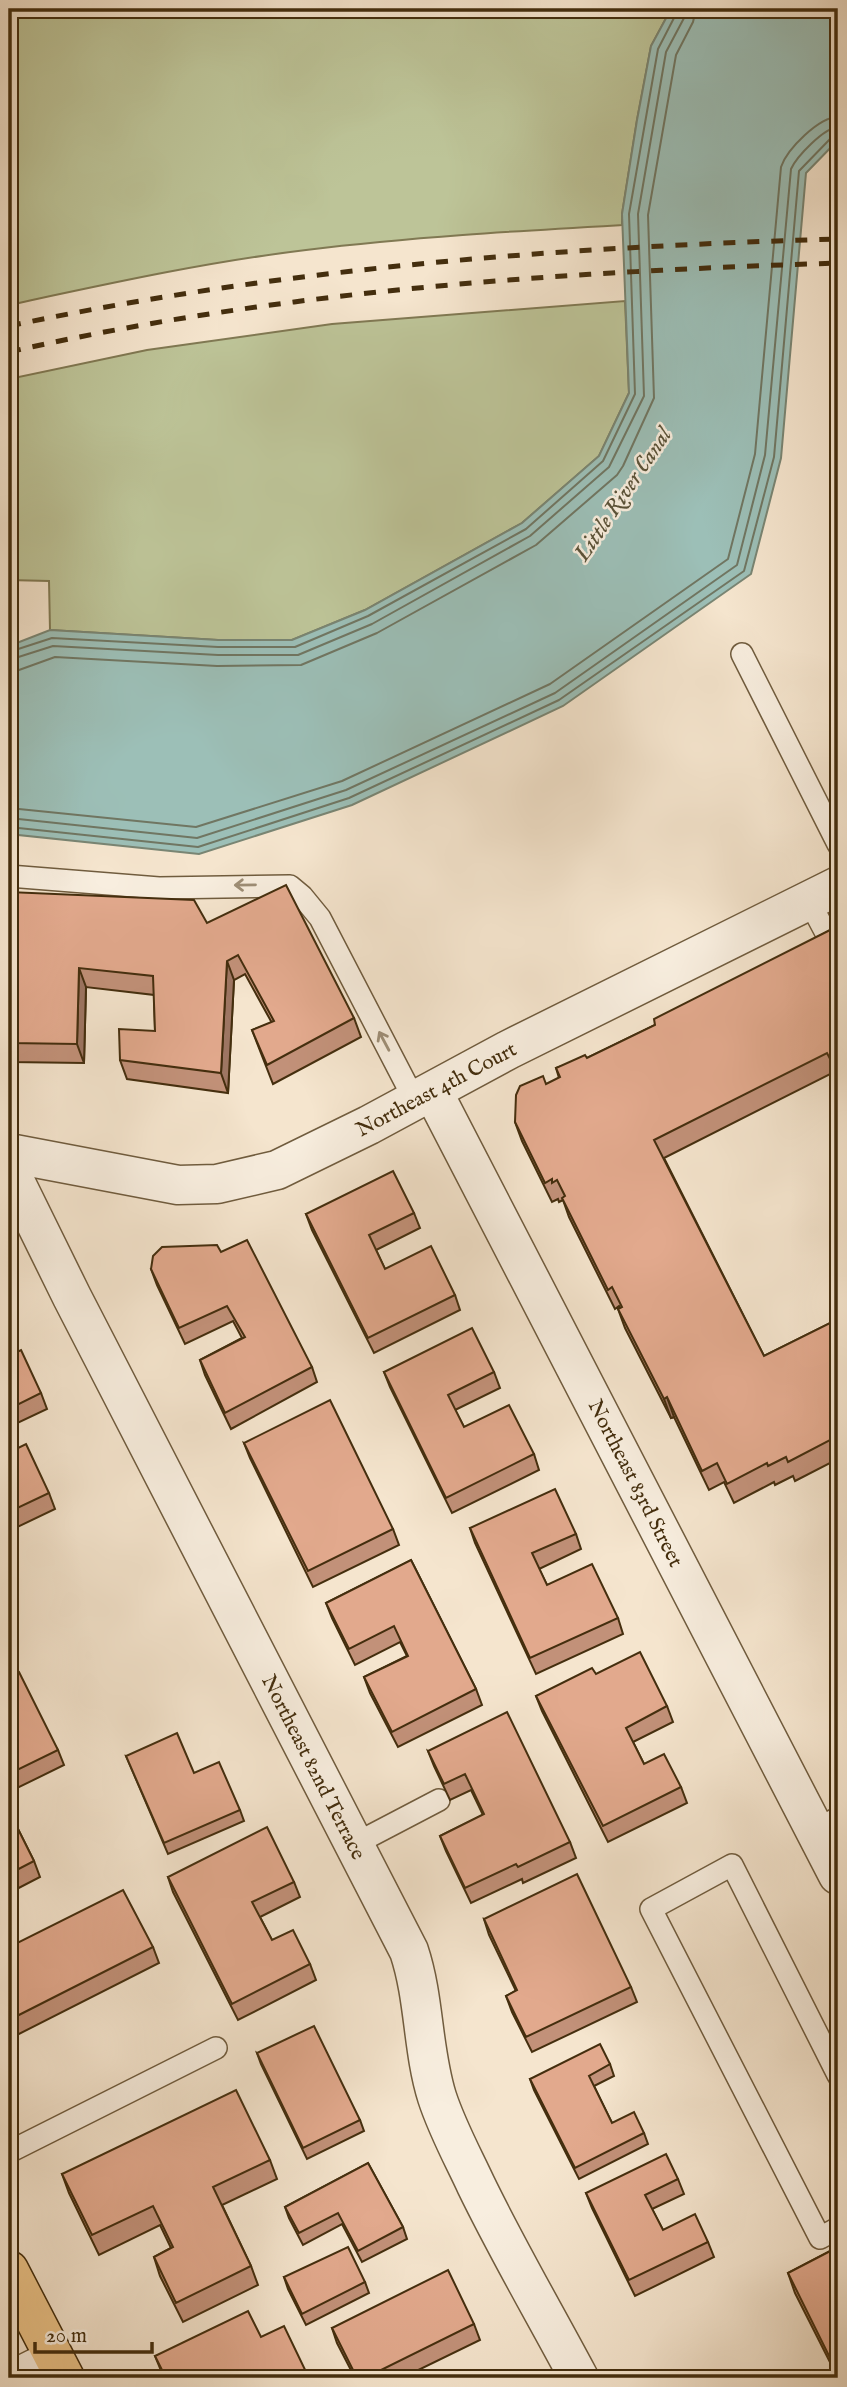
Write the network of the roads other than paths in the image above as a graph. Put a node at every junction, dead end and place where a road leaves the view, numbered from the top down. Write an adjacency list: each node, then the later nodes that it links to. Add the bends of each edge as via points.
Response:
1 (742, 654): 2 (lane)
2 (838, 844)
3 (9, 876): 6 (lane, one-way to 3, via 320,918 290,886 159,888)
4 (824, 893): 5 (lane); 6 (street, Northeast 4th Court, via 508,1049)
5 (835, 950)
6 (424, 1097): 7 (street, Northeast 4th Court, via 297,1161 217,1184 167,1184); 10 (street, Northeast 83rd Street)
7 (9, 1153)
8 (9, 1169): 11 (street, Northeast 82nd Terrace)
9 (439, 1800): 11 (lane)
10 (827, 1824): 12 (street, Northeast 83rd Street)
11 (353, 1845): 20 (street, Northeast 82nd Terrace, via 409,1951 438,2100 491,2215)
12 (838, 1875)
13 (216, 2048): 15 (lane)
14 (838, 2075): 16 (lane, via 732,1866 651,1909 820,2238)
15 (9, 2152)
16 (838, 2228)
17 (9, 2270): 18 (main road)
18 (58, 2365): 19 (lane)
19 (9, 2372)
20 (579, 2378)

